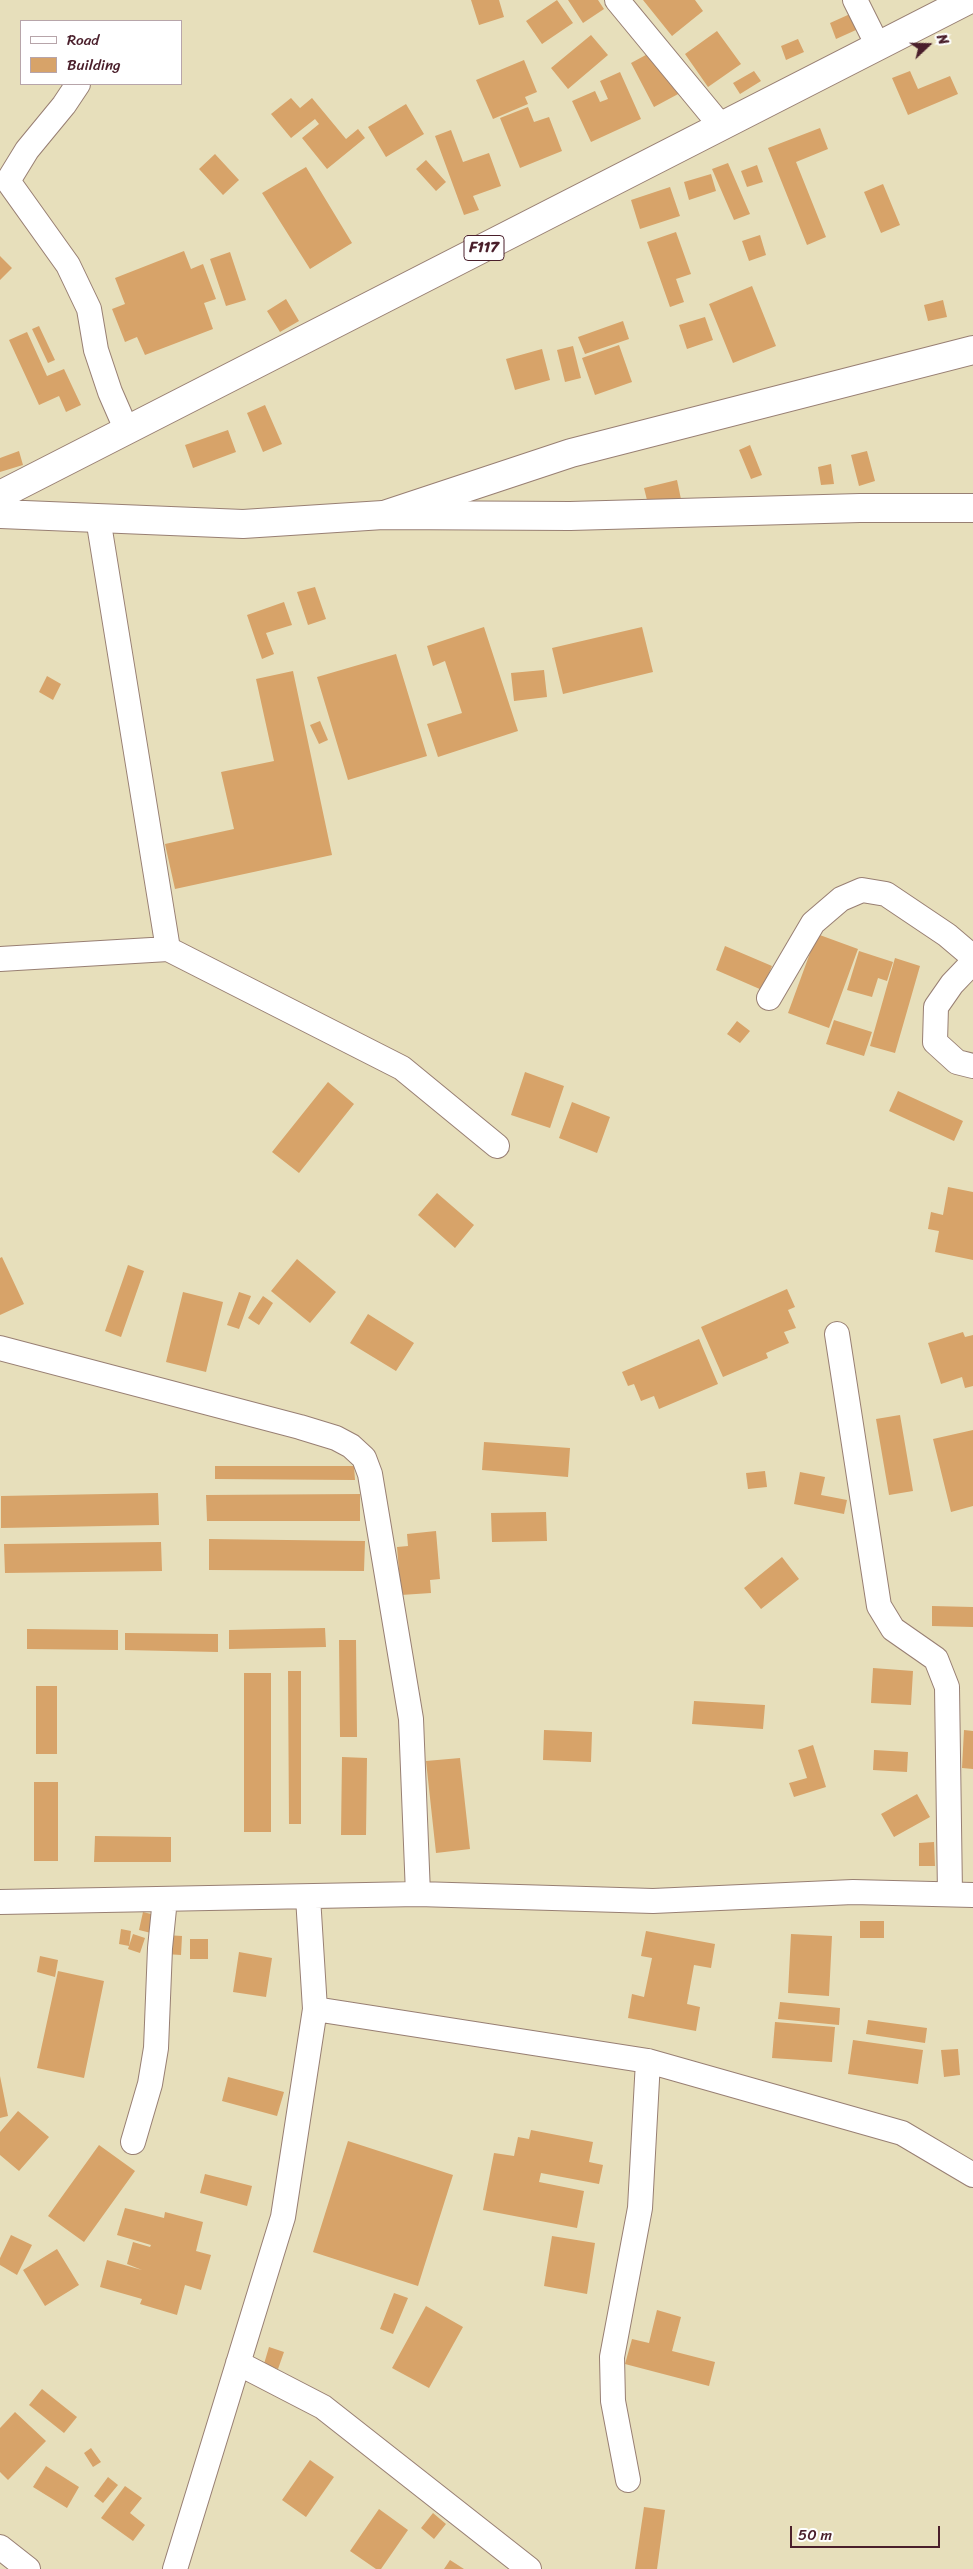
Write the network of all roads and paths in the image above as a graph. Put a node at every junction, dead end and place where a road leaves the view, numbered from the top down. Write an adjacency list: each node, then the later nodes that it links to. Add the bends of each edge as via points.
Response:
1 (617, 0): 6 (street)
2 (855, 0): 4 (street)
3 (968, 0): 4 (main road, F117)
4 (878, 46): 6 (main road, F117)
5 (77, 85): 8 (street, via 27,150 8,181 68,265 89,309 96,350)
6 (721, 126): 8 (main road, F117)
7 (973, 350): 12 (main road, via 533,463)
8 (127, 431): 9 (main road, F117)
9 (0, 495)
10 (973, 508): 12 (main road, via 570,516)
11 (0, 514): 13 (main road)
12 (383, 515): 13 (main road, via 243,524)
13 (98, 518): 14 (street)
14 (168, 949): 16 (street); 20 (street, via 402,1068)
15 (973, 957): 18 (street, via 947,935 886,894 862,890 841,899 813,923)
16 (0, 959)
17 (973, 962): 19 (street, via 936,1006 935,1042 957,1062)
18 (769, 998)
19 (973, 1066)
20 (497, 1146)
21 (837, 1334): 24 (street, via 878,1606 893,1629 936,1659 947,1687)
22 (0, 1348): 23 (street, via 300,1427 336,1438 352,1446 364,1458 385,1554 411,1719)
23 (418, 1894): 24 (street, via 653,1901 853,1892); 25 (street)
24 (962, 1895)
25 (308, 1897): 26 (street); 28 (street)
26 (165, 1899): 27 (street); 30 (street, via 156,2048 150,2084)
27 (0, 1902)
28 (315, 2009): 29 (street); 32 (street, via 283,2217)
29 (648, 2061): 31 (street, via 902,2133); 33 (street, via 640,2208 612,2357 613,2401)
30 (133, 2142)
31 (973, 2175)
32 (238, 2363): 36 (street); 37 (street, via 323,2407)
33 (628, 2480)
34 (0, 2547): 35 (street)
35 (28, 2569)
36 (175, 2569)
37 (529, 2569)

